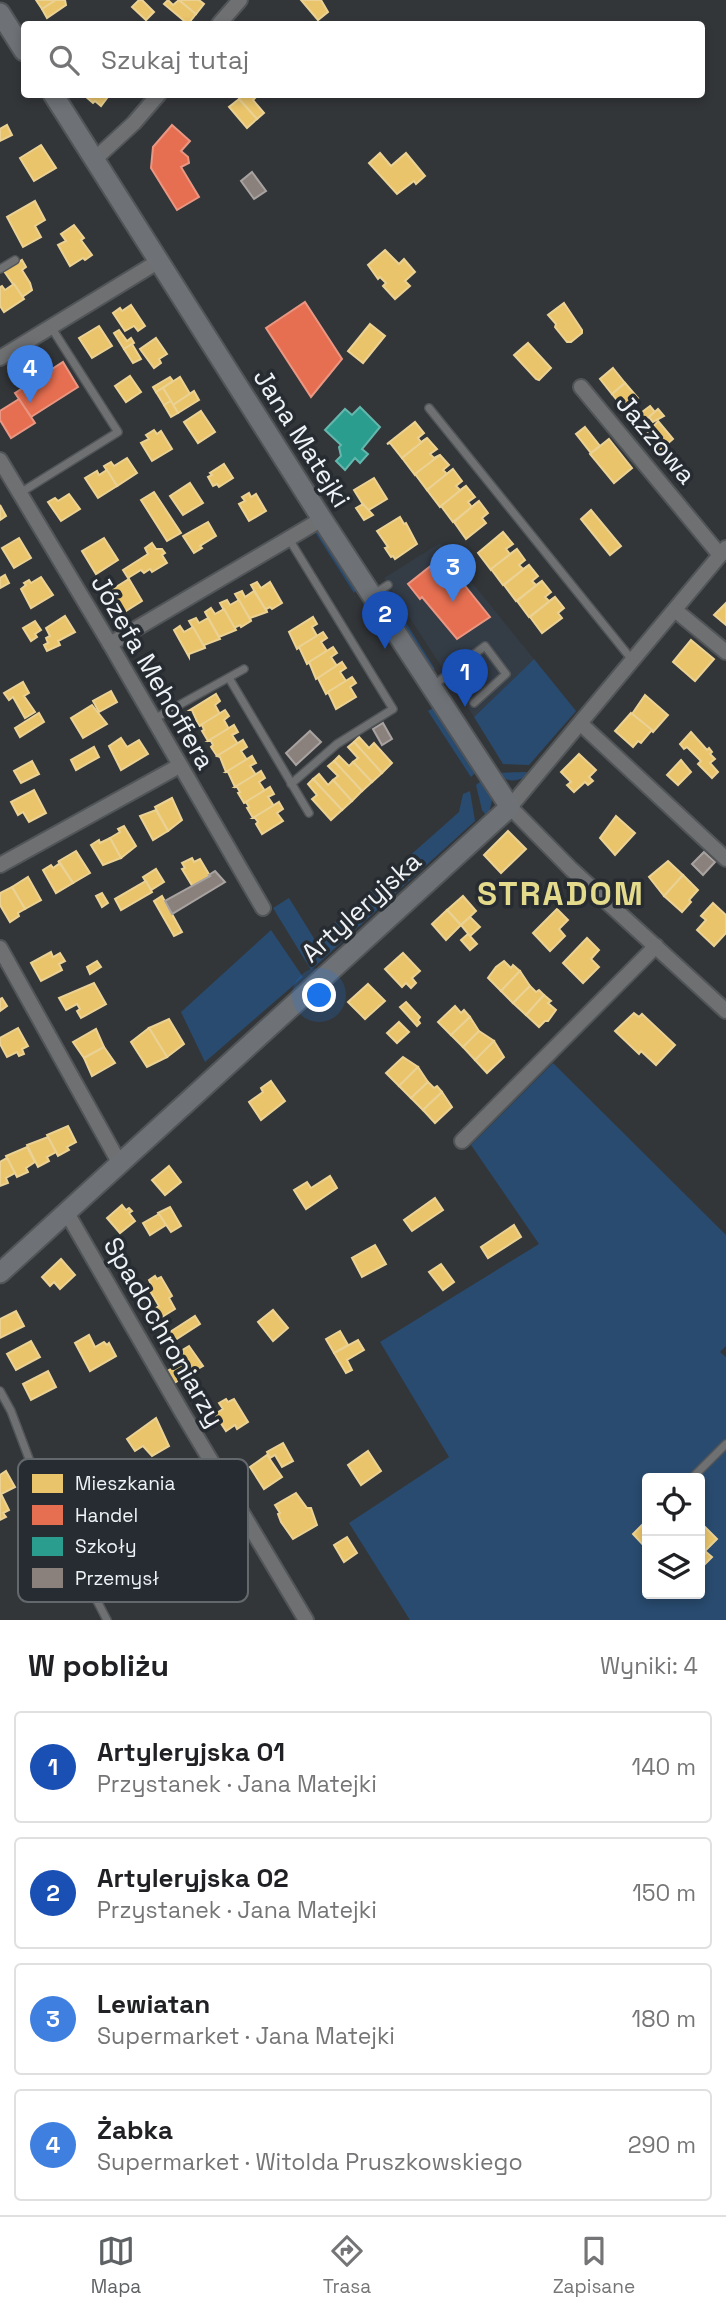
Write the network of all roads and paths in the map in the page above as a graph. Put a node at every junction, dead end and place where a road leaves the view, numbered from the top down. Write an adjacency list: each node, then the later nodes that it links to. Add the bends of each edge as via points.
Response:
1 (240, 0): 3 (street)
2 (0, 13): 4 (street)
3 (222, 21)
4 (21, 46)
5 (56, 98): 7 (street, Jana Matejki)
6 (156, 98): 7 (street)
7 (95, 159): 9 (street, Jana Matejki)
8 (15, 260): 10 (lane)
9 (159, 261): 11 (street); 17 (street, Jana Matejki)
10 (0, 270)
11 (51, 327): 12 (street); 16 (lane, via 118,432)
12 (0, 358)
13 (581, 387): 19 (street, Jazzowa)
14 (429, 408): 23 (lane)
15 (0, 460): 16 (street, Józefa Mehoffera)
16 (20, 494): 21 (street, Józefa Mehoffera)
17 (322, 519): 18 (street); 26 (street, Jana Matejki, via 380,590)
18 (288, 539): 21 (street); 31 (lane, via 394,709 337,744)
19 (723, 552): 20 (street, Artyleryjska)
20 (675, 610): 22 (street); 23 (street, Artyleryjska)
21 (110, 644): 28 (street, Józefa Mehoffera)
22 (726, 652)
23 (633, 661): 29 (street, Artyleryjska)
24 (243, 669): 25 (lane)
25 (229, 678): 28 (lane); 31 (lane)
26 (432, 687): 27 (lane, via 485,646 506,674); 32 (street, Jana Matejki)
27 (474, 703)
28 (153, 719): 30 (street, Józefa Mehoffera)
29 (581, 724): 32 (street, Artyleryjska); 34 (street)
30 (179, 766): 35 (street); 36 (street, Józefa Mehoffera)
31 (291, 784): 33 (lane)
32 (510, 807): 37 (street); 41 (street, Artyleryjska)
33 (309, 813)
34 (726, 859)
35 (0, 865)
36 (263, 908)
37 (656, 946): 39 (street); 40 (street)
38 (0, 948): 41 (street)
39 (726, 1011)
40 (462, 1141)
41 (120, 1164): 42 (street, Artyleryjska)
42 (67, 1213): 43 (street, Artyleryjska); 47 (street, Spadochroniarzy)
43 (0, 1273)
44 (0, 1391): 46 (lane)
45 (726, 1444): 48 (lane)
46 (29, 1459)
47 (210, 1459)
48 (697, 1473)
49 (248, 1523): 52 (street, Spadochroniarzy)
50 (98, 1602): 51 (lane)
51 (107, 1620)
52 (306, 1620)

